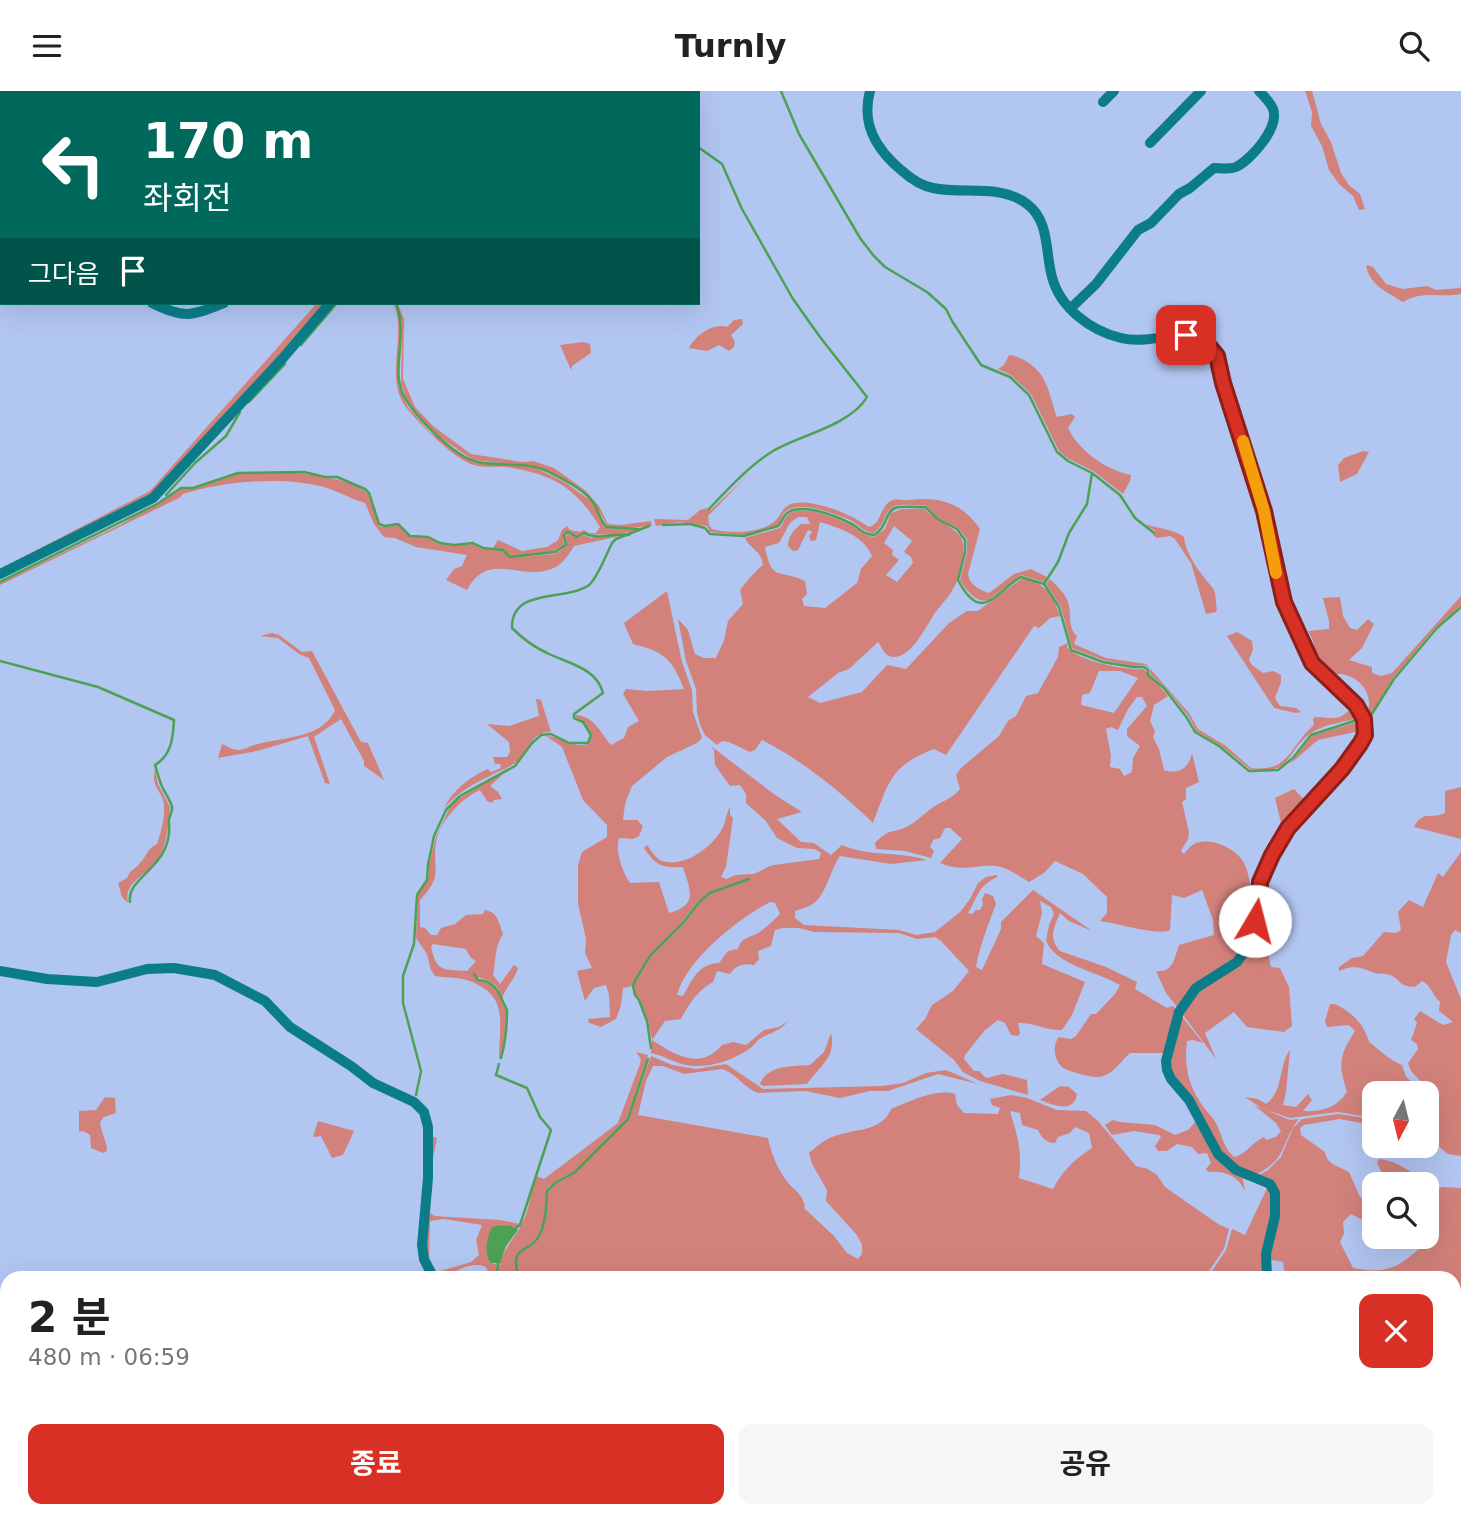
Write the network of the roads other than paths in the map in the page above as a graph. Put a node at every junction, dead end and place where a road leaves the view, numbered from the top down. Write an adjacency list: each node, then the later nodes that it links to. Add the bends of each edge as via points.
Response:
1 (870, 91): 10 (street, via 866,112 874,141 911,179 934,189 1007,194 1033,209 1043,227 1056,289)
2 (1114, 91): 5 (street)
3 (1201, 91): 6 (street)
4 (1259, 91): 10 (street, via 1274,118 1258,148 1238,166 1214,168 1179,194 1138,230)
5 (1103, 102)
6 (1150, 143)
7 (157, 305): 8 (street, via 181,315)
8 (218, 305)
9 (328, 305): 11 (street, via 153,498)
10 (1071, 308): 14 (street, via 1098,331 1123,339 1186,335 1203,339 1213,349 1264,511 1284,602 1312,663 1356,705 1364,719 1365,735 1360,744 1288,828 1272,855 1260,882 1247,948 1237,962 1196,988 1179,1012 1167,1061 1171,1079 1218,1154 1236,1170 1270,1184 1275,1193)
11 (0, 574)
12 (0, 971): 13 (street, via 97,982 147,969 215,975 265,1001 290,1027 373,1083 414,1101 425,1112 428,1127 422,1245)
13 (430, 1271)
14 (1267, 1271)

